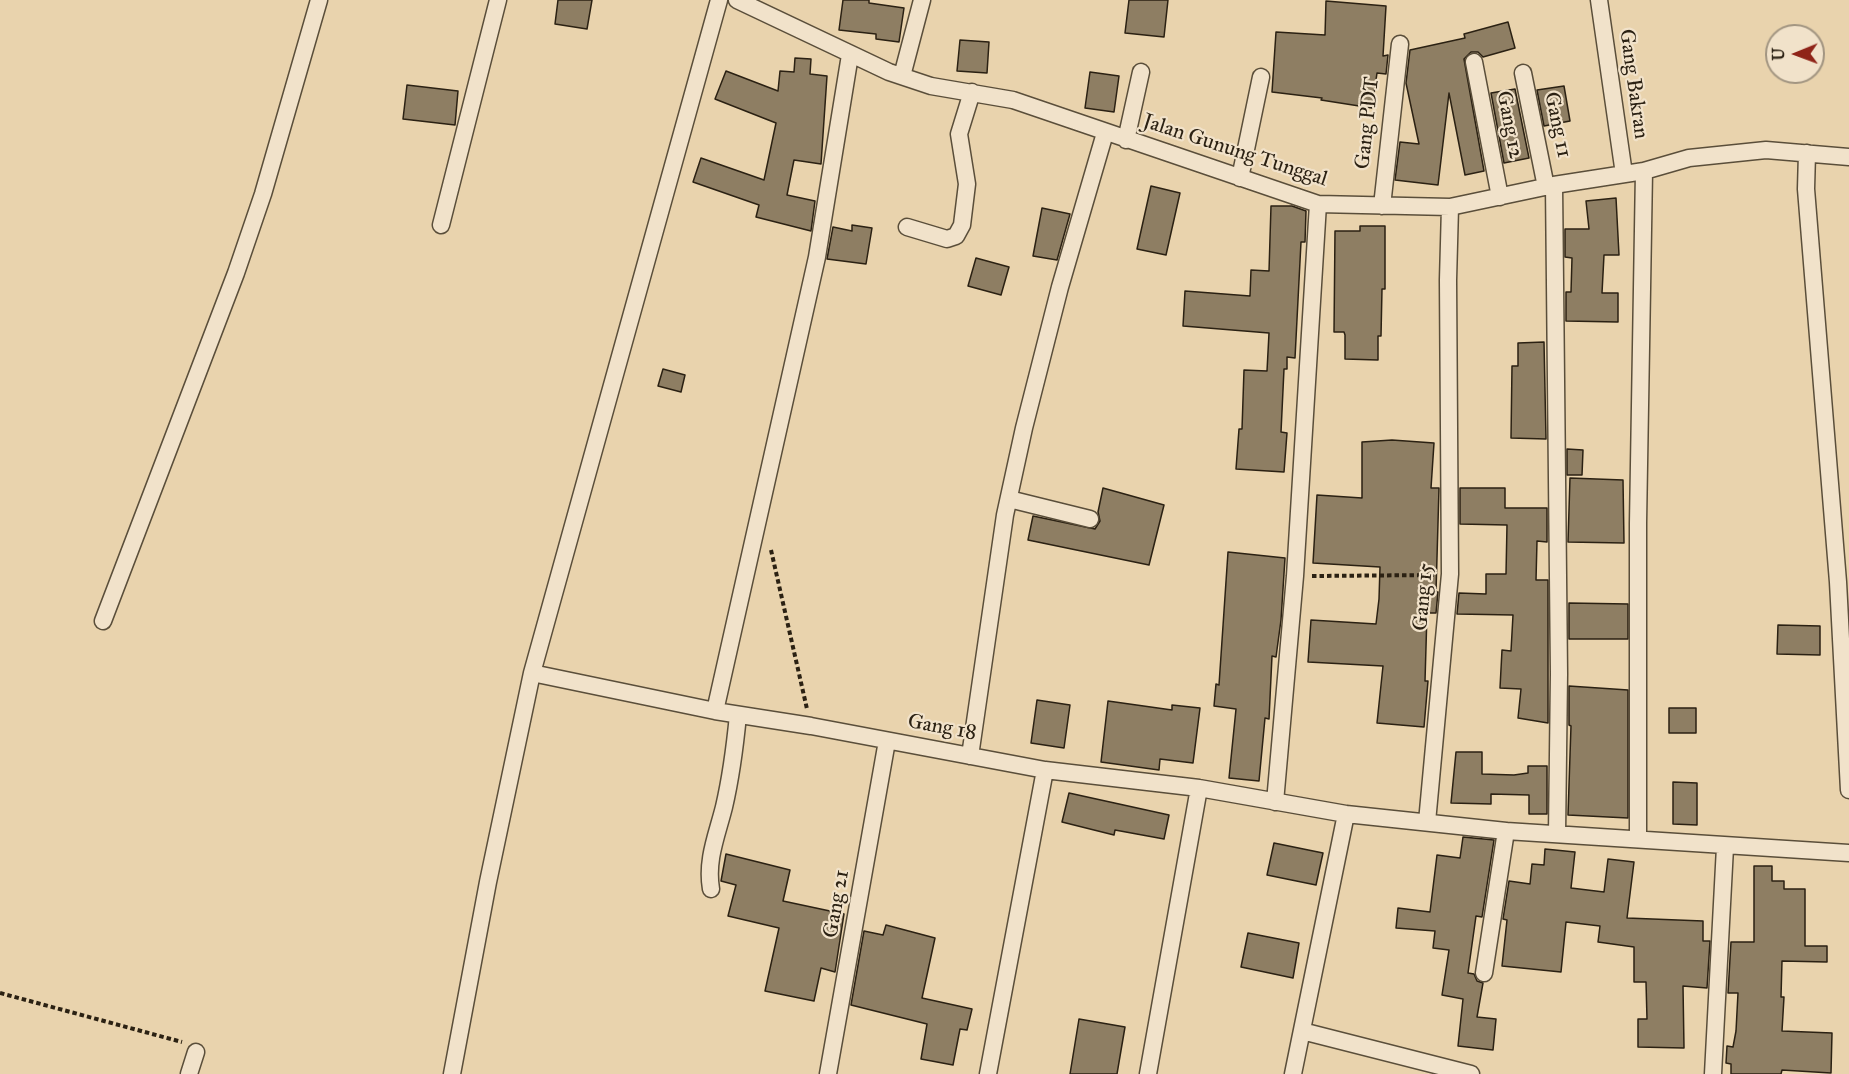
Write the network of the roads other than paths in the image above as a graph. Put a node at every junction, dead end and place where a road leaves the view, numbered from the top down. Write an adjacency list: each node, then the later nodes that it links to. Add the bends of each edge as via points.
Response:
1 (319, 0): 31 (street, via 236,273)
2 (498, 0): 27 (street)
3 (718, 0): 32 (street)
4 (737, 0): 8 (street, Jalan Gunung Tunggal)
5 (922, 0): 12 (street)
6 (1599, 0): 20 (street, Gang Bakran)
7 (1400, 44): 25 (street, Gang PDT)
8 (850, 55): 12 (street, Jalan Gunung Tunggal); 33 (street, via 816,257)
9 (1474, 62): 23 (street, Gang 12)
10 (1141, 72): 16 (street)
11 (1523, 73): 22 (street, Gang 11)
12 (902, 76): 14 (street, Jalan Gunung Tunggal, via 931,86)
13 (1261, 77): 21 (street)
14 (972, 92): 15 (street, Jalan Gunung Tunggal, via 1013,100); 28 (street, via 959,134 967,184 959,230 947,239)
15 (1105, 133): 16 (street, Jalan Gunung Tunggal); 29 (street, via 1060,287)
16 (1126, 140): 21 (street, Jalan Gunung Tunggal)
17 (1807, 153): 18 (street, Jalan Gunung Tunggal); 19 (street, Jalan Gunung Tunggal, via 1766,150 1689,158); 39 (street, via 1806,189 1838,582)
18 (1849, 157)
19 (1644, 171): 20 (street, Jalan Gunung Tunggal); 45 (street)
20 (1624, 174): 22 (street, Jalan Gunung Tunggal)
21 (1240, 178): 24 (street, Jalan Gunung Tunggal)
22 (1550, 186): 23 (street, Jalan Gunung Tunggal); 44 (street, Gang 11, via 1559,674)
23 (1500, 197): 26 (street, Jalan Gunung Tunggal)
24 (1318, 204): 25 (street, Jalan Gunung Tunggal); 40 (street, via 1295,576)
25 (1382, 206): 26 (street, Jalan Gunung Tunggal)
26 (1450, 207): 42 (street, Gang 15, via 1450,574)
27 (441, 225)
28 (907, 227)
29 (1009, 499): 30 (street); 36 (street)
30 (1090, 519)
31 (103, 621)
32 (532, 673): 33 (street, Gang 18); 53 (street)
33 (715, 711): 34 (street, Gang 18)
34 (738, 715): 35 (street, Gang 18); 48 (street, via 733,763 710,855)
35 (887, 741): 36 (street, Gang 18); 54 (street, Gang 21)
36 (970, 756): 37 (street, Gang 18)
37 (1045, 770): 38 (street, Gang 18); 55 (street)
38 (1199, 788): 40 (street, Gang 18); 56 (street)
39 (1849, 790)
40 (1275, 802): 41 (street, Gang 18)
41 (1346, 814): 42 (street, Gang 18); 50 (street)
42 (1427, 822): 43 (street, Gang 18)
43 (1506, 831): 44 (street, Gang 18); 49 (street)
44 (1557, 834): 45 (street, Gang 18)
45 (1638, 838): 46 (street, Gang 18)
46 (1725, 847): 47 (street, Gang 18); 59 (street)
47 (1849, 854)
48 (711, 889)
49 (1484, 973)
50 (1302, 1031): 57 (street); 58 (street)
51 (196, 1052): 52 (street)
52 (189, 1074)
53 (452, 1074)
54 (828, 1074)
55 (988, 1074)
56 (1148, 1074)
57 (1293, 1074)
58 (1471, 1074)
59 (1713, 1074)

